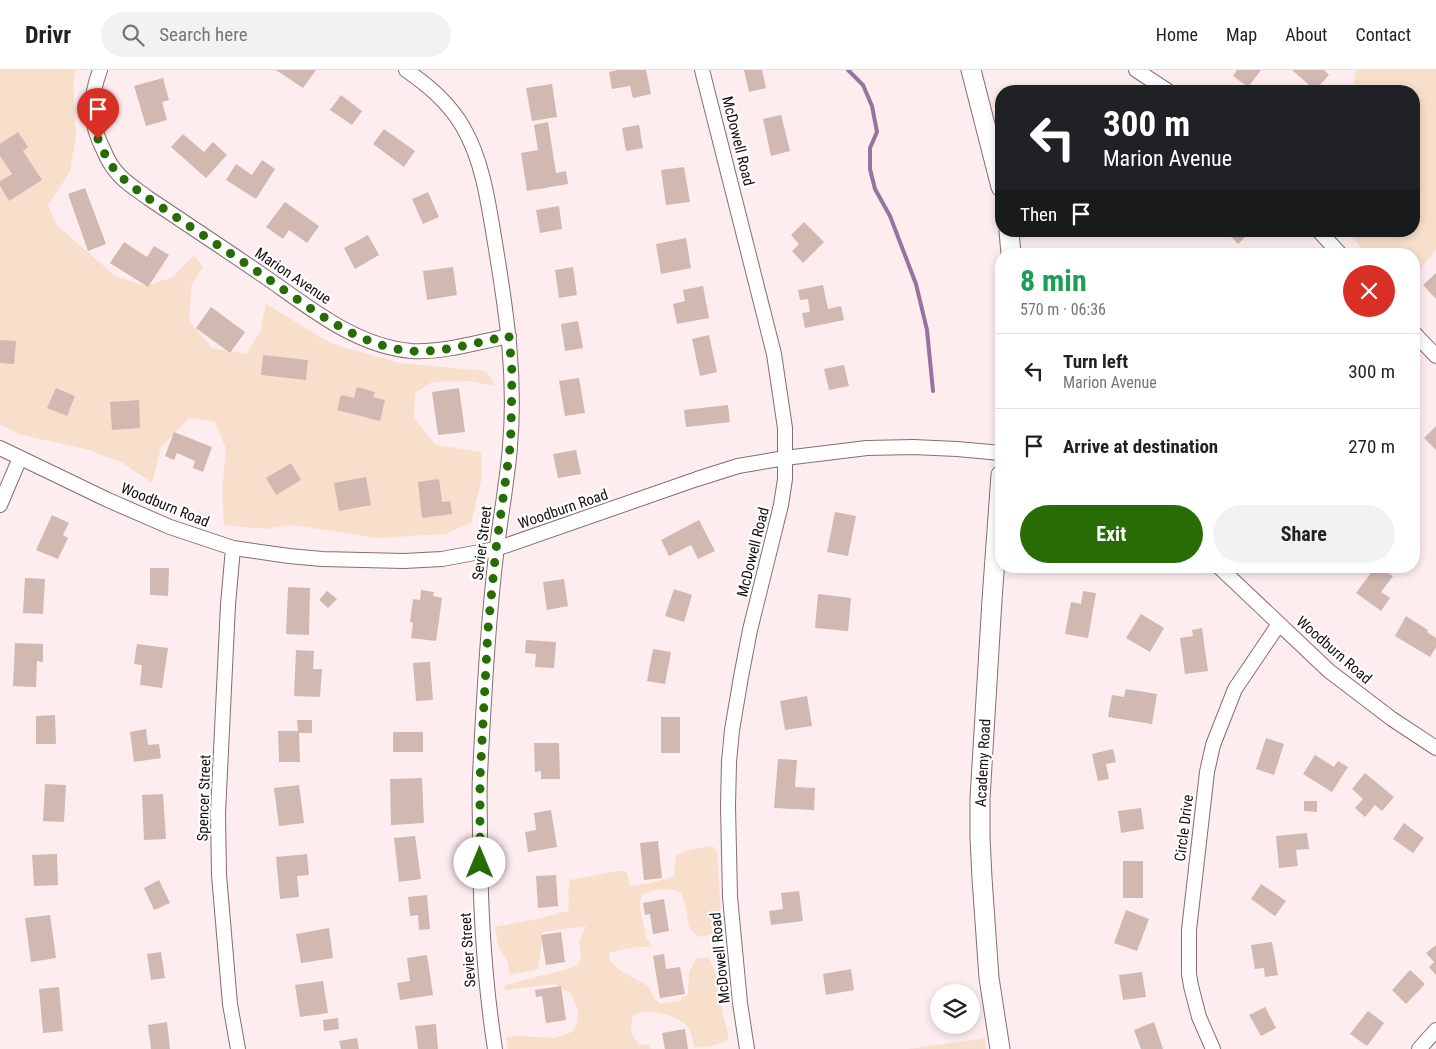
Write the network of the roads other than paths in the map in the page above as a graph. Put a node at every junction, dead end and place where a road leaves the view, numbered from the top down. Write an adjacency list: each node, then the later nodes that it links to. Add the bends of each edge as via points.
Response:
1 (100, 70): 10 (street, Marion Avenue, via 93,94 92,122 115,171 148,198 330,320 362,339 412,351 433,351)
2 (406, 70): 10 (street, Sevier Street, via 446,103 472,144 492,223)
3 (702, 70): 16 (street, McDowell Road, via 774,354 785,428)
4 (970, 70): 7 (main road)
5 (1136, 70): 6 (street)
6 (1159, 85)
7 (995, 164)
8 (1324, 237): 9 (street)
9 (1335, 248)
10 (509, 336): 19 (street, Sevier Street, via 512,422)
11 (1420, 339): 12 (street)
12 (1436, 356)
13 (0, 448): 15 (street, Woodburn Road)
14 (995, 452): 16 (street, Woodburn Road, via 913,447 867,448)
15 (20, 458): 17 (street); 18 (street, Woodburn Road, via 170,527)
16 (785, 458): 19 (street, Woodburn Road, via 738,466); 27 (street, McDowell Road, via 781,505 740,677 729,762 730,896)
17 (0, 505)
18 (233, 548): 19 (street, Woodburn Road, via 322,559 404,561); 25 (street, Spencer Street, via 218,804 222,918)
19 (496, 549): 26 (street, Sevier Street, via 480,779 481,914)
20 (995, 558): 28 (main road, Academy Road, via 980,818 988,969)
21 (1225, 573): 22 (street, Woodburn Road)
22 (1279, 624): 23 (street, Woodburn Road, via 1329,670); 29 (street, Circle Drive, via 1235,689 1213,745 1207,772 1189,930 1189,974 1199,1017)
23 (1436, 748)
24 (1436, 1030): 30 (street)
25 (238, 1049)
26 (495, 1049)
27 (747, 1049)
28 (1000, 1049)
29 (1214, 1049)
30 (1419, 1049)

